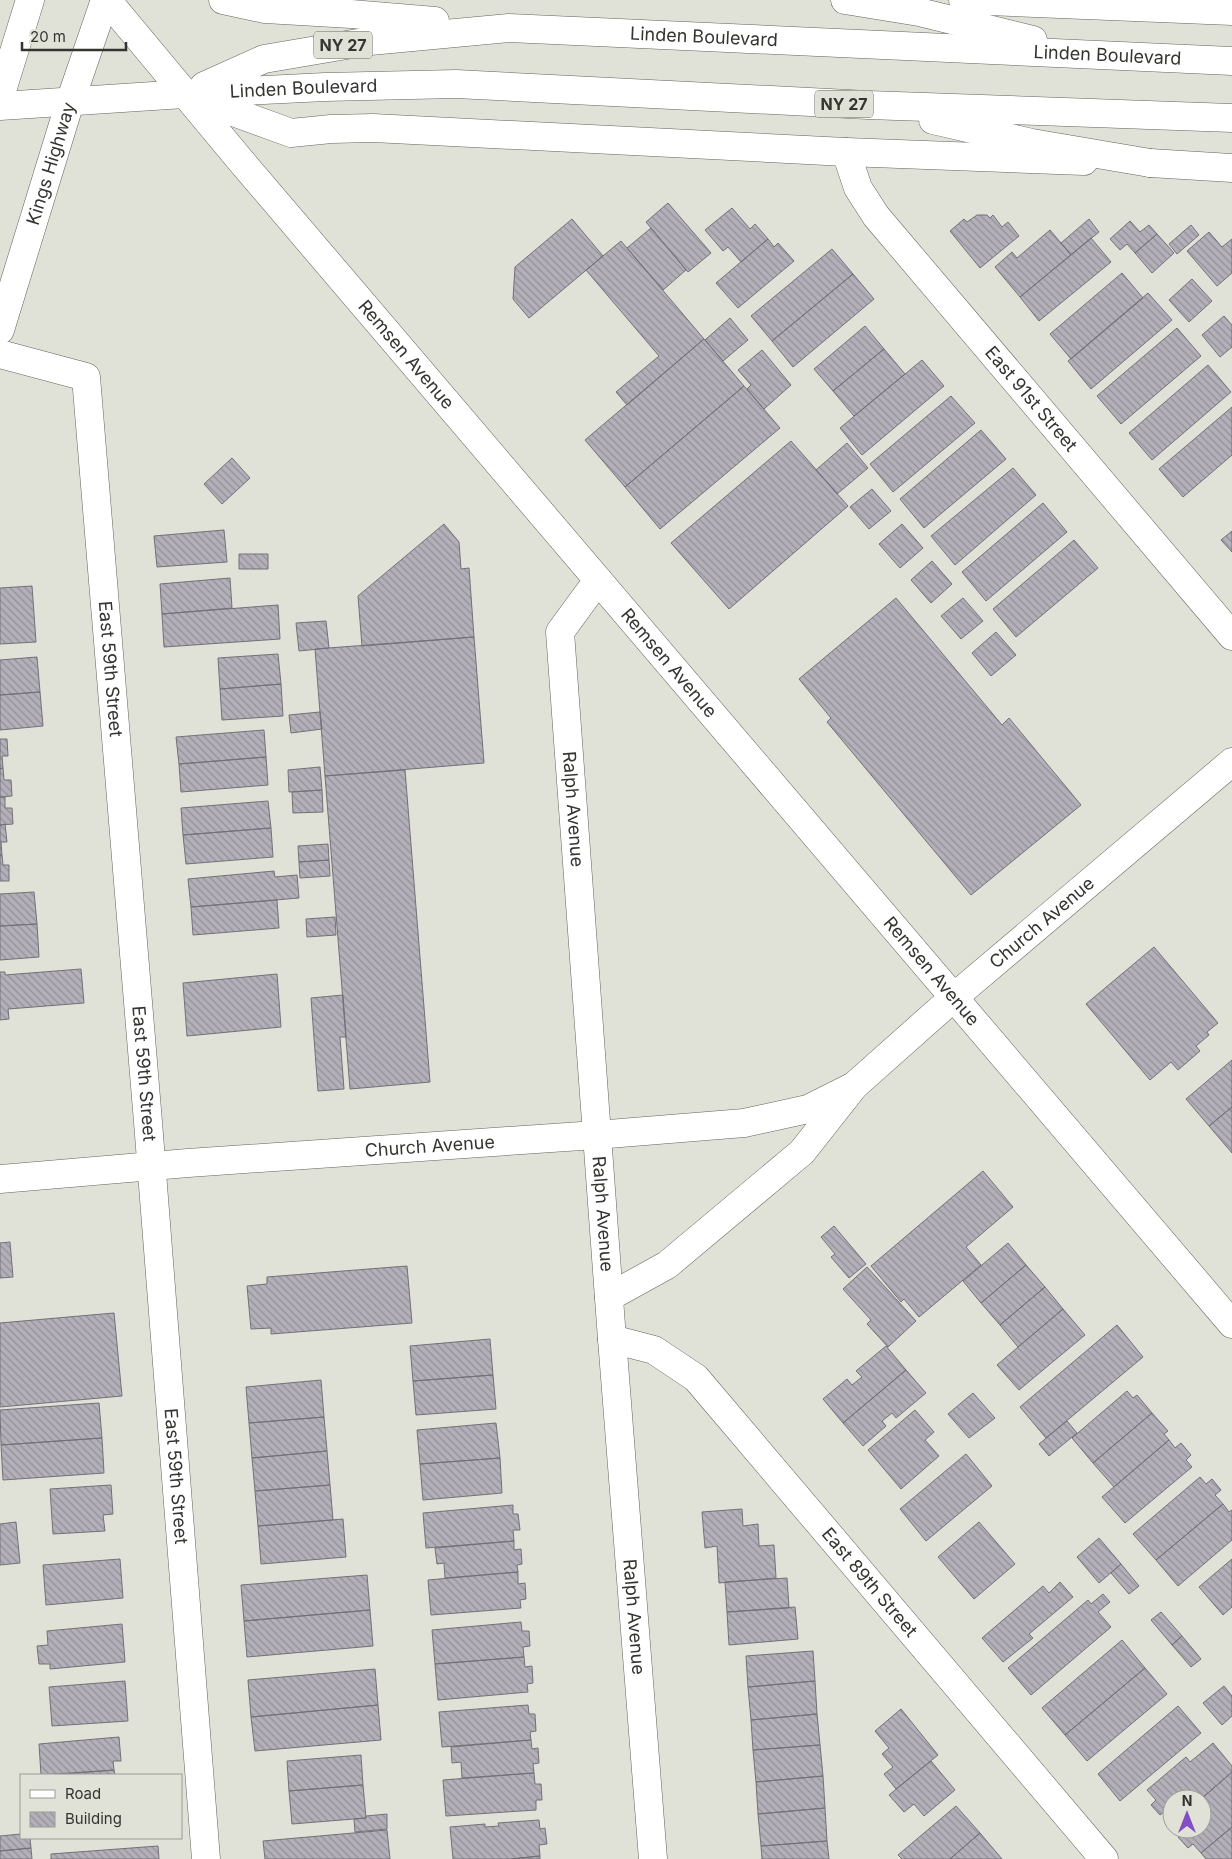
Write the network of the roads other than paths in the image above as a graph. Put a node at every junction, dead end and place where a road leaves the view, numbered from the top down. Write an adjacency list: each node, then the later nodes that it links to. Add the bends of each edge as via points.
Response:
1 (30, 0): 13 (main road)
2 (106, 0): 12 (main road, Remsen Avenue); 14 (main road, Kings Highway)
3 (223, 0): 9 (main road, via 265,9)
4 (845, 0): 10 (main road, via 919,12)
5 (963, 0): 8 (main road)
6 (1228, 0): 7 (main road)
7 (1232, 5)
8 (1232, 11)
9 (509, 28): 10 (main road, Linden Boulevard / NY 27); 12 (main road, Linden Boulevard / NY 27, via 370,40 264,59)
10 (1096, 54): 11 (main road, Linden Boulevard / NY 27)
11 (1232, 61)
12 (184, 94): 14 (main road, Linden Boulevard / NY 27); 15 (main road, Linden Boulevard / NY 27, via 456,84); 18 (main road, Linden Boulevard, via 291,134 372,128); 23 (main road, Remsen Avenue)
13 (0, 97)
14 (70, 102): 16 (main road, Linden Boulevard / NY 27); 21 (main road, Kings Highway)
15 (868, 105): 17 (main road, Linden Boulevard / NY 27); 19 (main road, via 1032,143)
16 (0, 106)
17 (1232, 118)
18 (846, 152): 19 (main road, Linden Boulevard); 24 (main road, East 91st Street, via 858,188 876,216)
19 (1150, 164): 20 (main road, Linden Boulevard)
20 (1232, 168)
21 (0, 330)
22 (0, 354): 29 (main road, East 59th Street, via 86,377)
23 (598, 580): 26 (main road, Remsen Avenue); 28 (main road, Ralph Avenue, via 560,632)
24 (1232, 636)
25 (1232, 762): 26 (main road, Church Avenue)
26 (953, 998): 27 (main road, Church Avenue); 32 (main road, Remsen Avenue)
27 (854, 1086): 28 (main road, Church Avenue, via 808,1110 744,1123); 31 (main road, Church Avenue, via 802,1152 668,1265)
28 (596, 1136): 29 (main road, Church Avenue); 31 (main road, Ralph Avenue)
29 (151, 1166): 30 (main road, Church Avenue); 34 (main road, East 59th Street)
30 (0, 1179)
31 (609, 1297): 33 (main road, Ralph Avenue)
32 (1232, 1324)
33 (612, 1339): 35 (main road, Ralph Avenue); 36 (main road, East 89th Street, via 654,1350 696,1378)
34 (206, 1859)
35 (653, 1859)
36 (1104, 1859)

